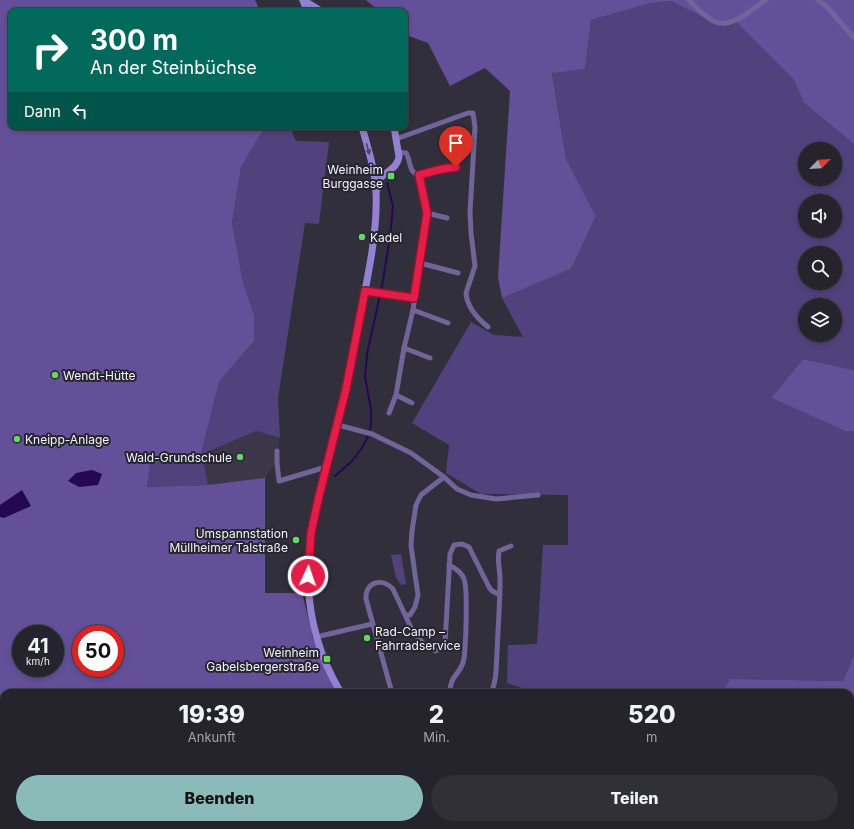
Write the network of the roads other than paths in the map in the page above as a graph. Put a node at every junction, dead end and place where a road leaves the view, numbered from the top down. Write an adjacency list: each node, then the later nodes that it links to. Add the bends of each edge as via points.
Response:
1 (303, 0): 5 (main road)
2 (689, 0): 3 (street, via 716,23 723,23 736,20)
3 (766, 0)
4 (818, 0): 6 (street)
5 (316, 8)
6 (854, 38)
7 (363, 130): 12 (main road, one-way to 12)
8 (394, 130): 9 (main road)
9 (396, 139): 10 (main road); 24 (street, via 473,113 475,127 470,219 476,266 466,293 471,308)
10 (398, 152): 13 (main road, via 397,164); 14 (street, via 406,153 411,169)
11 (456, 167): 14 (street)
12 (372, 171): 13 (main road); 15 (main road)
13 (384, 175): 15 (main road, via 378,182)
14 (419, 175): 16 (street)
15 (376, 191): 20 (main road)
16 (427, 213): 17 (street); 18 (street)
17 (447, 218)
18 (420, 263): 19 (street); 21 (street)
19 (458, 273)
20 (365, 291): 21 (street); 30 (main road)
21 (414, 298): 22 (street)
22 (413, 310): 23 (street); 25 (street)
23 (448, 323)
24 (488, 327)
25 (404, 348): 26 (street); 27 (street)
26 (430, 358)
27 (396, 395): 28 (street); 29 (street)
28 (412, 403)
29 (389, 413)
30 (338, 425): 32 (main road); 33 (street, via 372,434 411,453)
31 (277, 451): 32 (street, via 279,481)
32 (326, 467): 40 (main road, via 310,543 308,576)
33 (444, 477): 34 (street, via 457,490 471,496 496,499); 38 (street, via 421,495 416,505 411,546 418,595 413,611)
34 (538, 496)
35 (511, 546): 37 (street, via 500,551 498,559)
36 (449, 565): 37 (street, via 454,546 462,544 469,547 489,587); 38 (street, via 444,647 435,651 423,643); 43 (street, via 463,576 466,587 465,655 461,669 451,680)
37 (500, 596): 44 (street, via 496,674)
38 (406, 615): 39 (street, via 393,589 382,582 368,588 366,595)
39 (372, 624): 40 (street); 42 (street)
40 (316, 637): 41 (main road)
41 (339, 689)
42 (391, 689)
43 (450, 689)
44 (492, 689)

